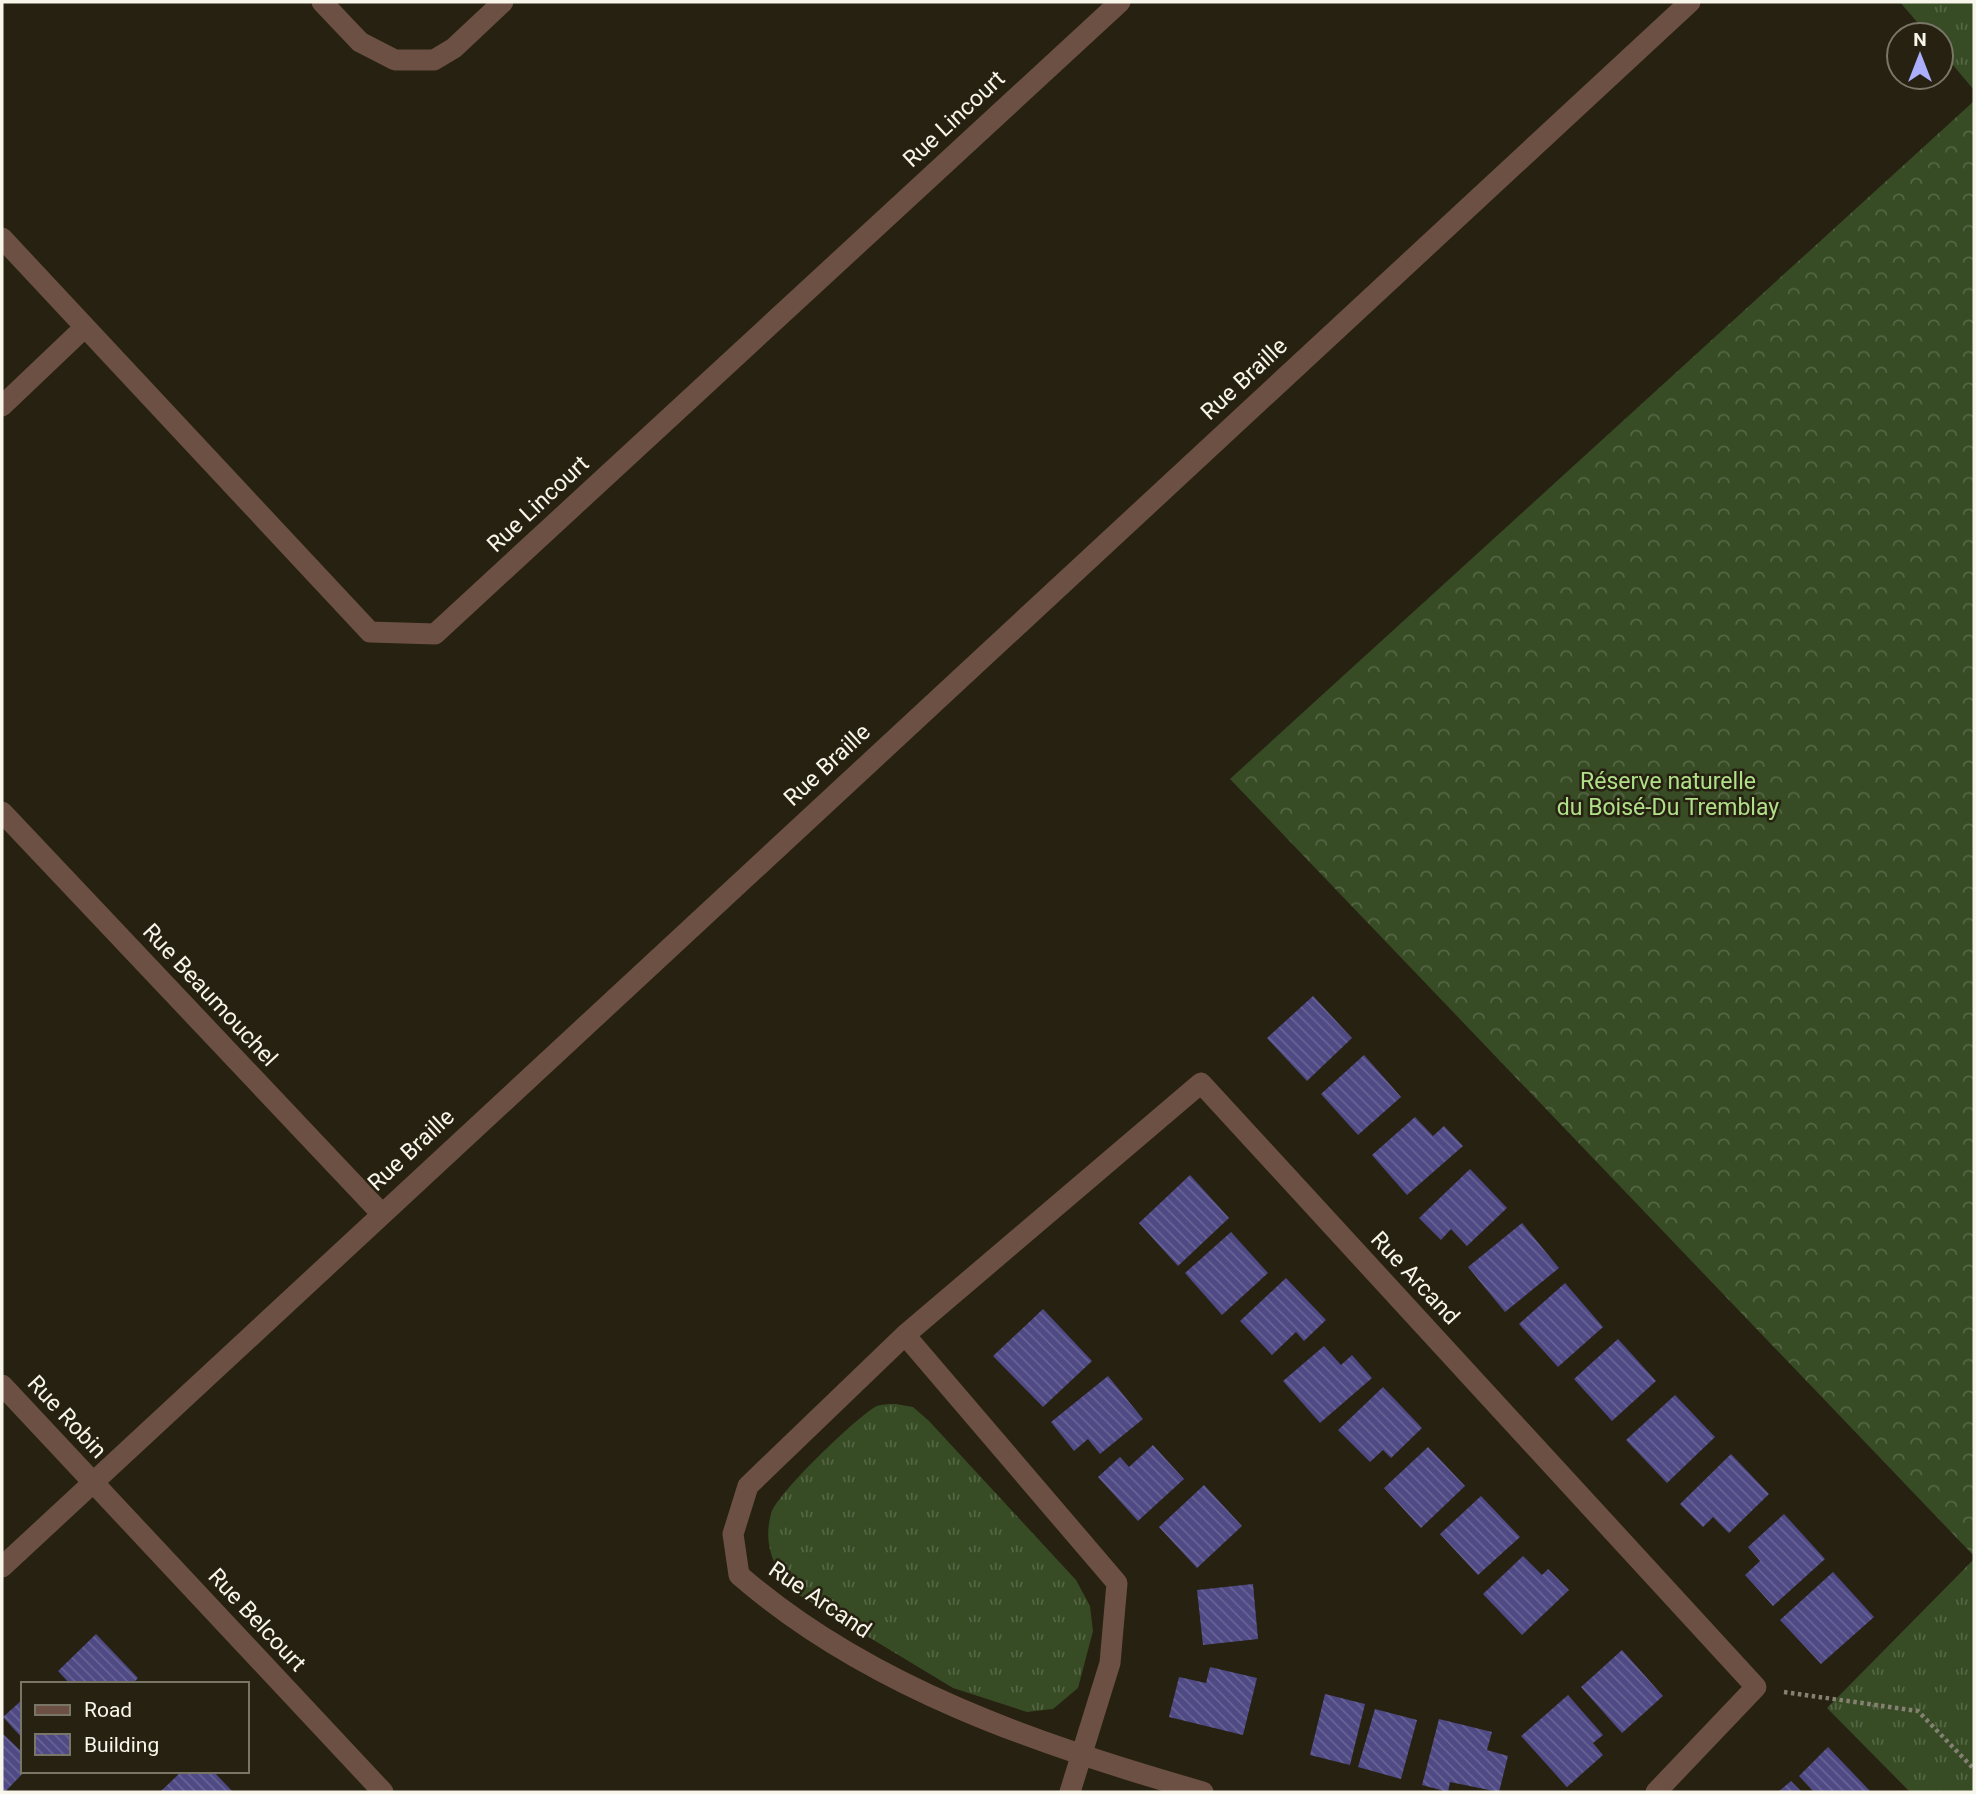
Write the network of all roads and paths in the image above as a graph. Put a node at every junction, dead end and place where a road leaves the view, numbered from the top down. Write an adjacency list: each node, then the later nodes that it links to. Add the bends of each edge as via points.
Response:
1 (322, 2): 2 (street, via 360,42 394,60 434,60 454,48)
2 (503, 2)
3 (1119, 2): 6 (street, Rue Lincourt, via 435,634 370,632)
4 (1690, 2): 9 (street, Rue Braille)
5 (2, 238): 6 (street, Rue Lincourt)
6 (85, 327): 7 (street)
7 (2, 406)
8 (2, 811): 9 (street, Rue Beaumouchel)
9 (381, 1213): 12 (street, Rue Braille)
10 (905, 1335): 14 (street, Rue Arcand, via 1201,1083); 15 (street, via 1117,1583 1110,1663); 15 (street, Rue Arcand, via 748,1486 733,1534 739,1575 774,1605 891,1678)
11 (2, 1385): 12 (street, Rue Robin)
12 (94, 1484): 13 (street, Rue Braille); 17 (street, Rue Belcourt)
13 (2, 1567)
14 (1756, 1688): 16 (path, via 1918,1711); 20 (street)
15 (1080, 1756): 18 (street); 19 (street, Rue Arcand)
16 (1974, 1769)
17 (383, 1792)
18 (1070, 1792)
19 (1203, 1792)
20 (1656, 1792)

